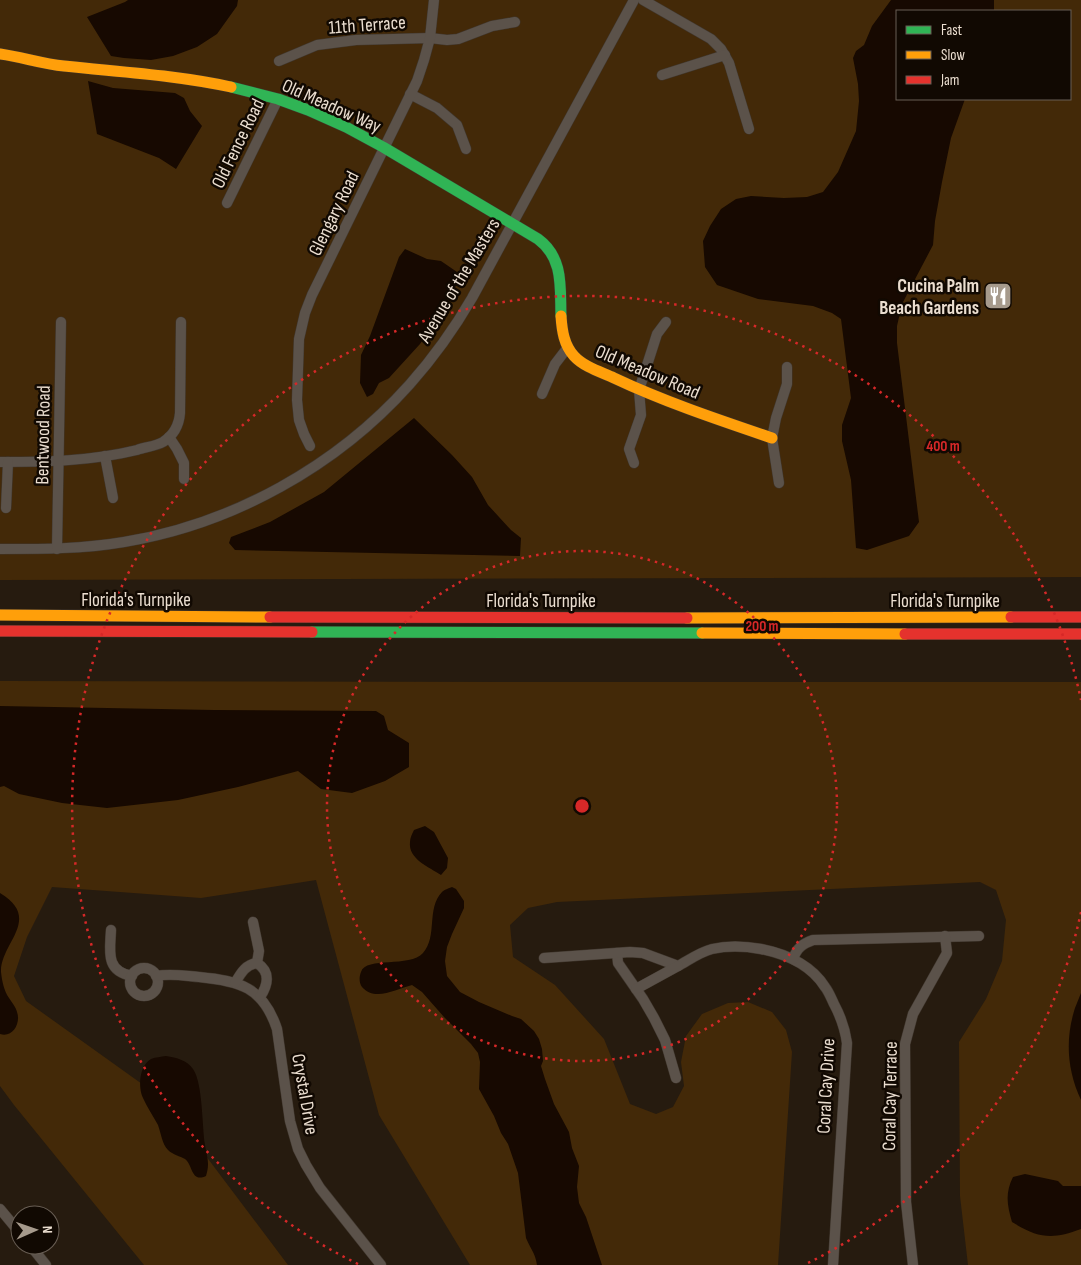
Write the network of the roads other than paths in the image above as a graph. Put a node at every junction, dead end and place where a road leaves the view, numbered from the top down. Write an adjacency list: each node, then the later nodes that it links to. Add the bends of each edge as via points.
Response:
1 (434, 0): 5 (street, Glengary Road)
2 (634, 0): 16 (street, Avenue of the Masters)
3 (643, 0): 7 (street, via 711,39)
4 (515, 22): 5 (street, 11th Terrace, via 492,26 458,39)
5 (430, 38): 8 (street, 11th Terrace, via 317,45); 10 (street, Glengary Road)
6 (0, 54): 11 (main road, Old Meadow Way, via 46,64 204,82)
7 (725, 55): 9 (street); 12 (street)
8 (279, 61)
9 (662, 75)
10 (410, 94): 13 (street, Glengary Road); 14 (street, via 437,108 457,125)
11 (278, 98): 13 (main road, Old Meadow Way, via 336,122); 15 (street, Old Fence Road)
12 (749, 129)
13 (384, 148): 16 (main road, Old Meadow Way); 26 (street, Glengary Road, via 312,295 300,332 297,407)
14 (466, 148)
15 (227, 203)
16 (513, 224): 20 (main road, Old Meadow Road, via 543,242 557,263 562,330); 36 (street, Avenue of the Masters, via 456,326 430,360 387,407 320,462 247,503 194,524 127,541)
17 (61, 322): 29 (street, Bentwood Road)
18 (182, 322): 24 (street, via 180,413 178,425)
19 (666, 322): 22 (street, via 656,334)
20 (568, 347): 22 (main road, Old Meadow Road, via 585,364); 23 (street, via 555,364)
21 (787, 367): 25 (street, via 788,384)
22 (638, 390): 25 (main road, Old Meadow Road); 30 (street, via 641,415 629,449)
23 (542, 394)
24 (169, 438): 27 (street, via 157,444); 31 (street, via 184,463)
25 (772, 438): 32 (street)
26 (310, 446)
27 (105, 456): 29 (street); 33 (street)
28 (4, 462): 29 (street); 34 (street)
29 (59, 462): 36 (street, Bentwood Road)
30 (634, 463)
31 (184, 479)
32 (779, 482)
33 (113, 498)
34 (6, 508)
35 (0, 549): 36 (street, Avenue of the Masters)
36 (57, 549)
37 (0, 615): 38 (main road, Florida's Turnpike)
38 (1081, 617)
39 (0, 631): 40 (main road, Florida's Turnpike)
40 (1081, 634)
41 (253, 922): 48 (street, via 259,951)
42 (112, 930): 50 (street, via 112,964)
43 (945, 936): 44 (street); 47 (street, via 812,940 798,948); 62 (street, Coral Cay Terrace, via 947,953 913,1014 905,1044 906,1202)
44 (979, 936)
45 (617, 953): 46 (street); 49 (street, via 643,953); 53 (street, via 618,963)
46 (544, 958)
47 (793, 959): 49 (street, Coral Cay Drive, via 772,951 736,946 710,950); 61 (street, Coral Cay Drive, via 825,987 847,1037)
48 (257, 963): 52 (street, via 246,966); 54 (street, via 267,977 266,989)
49 (678, 966): 53 (street, Coral Cay Drive)
50 (132, 976): 51 (street, Crystal Drive, via 142,969 150,970); 51 (street, via 133,990 144,996 156,989)
51 (156, 976): 52 (street, Crystal Drive, via 166,974)
52 (235, 983): 54 (street, Crystal Drive)
53 (636, 989): 55 (street, via 665,1040)
54 (260, 997): 60 (street, Crystal Drive, via 277,1029 290,1121 298,1149 320,1188)
55 (676, 1078)
56 (0, 1208): 57 (street)
57 (10, 1221)
58 (38, 1255): 59 (street)
59 (46, 1265)
60 (381, 1265)
61 (833, 1265)
62 (913, 1265)

